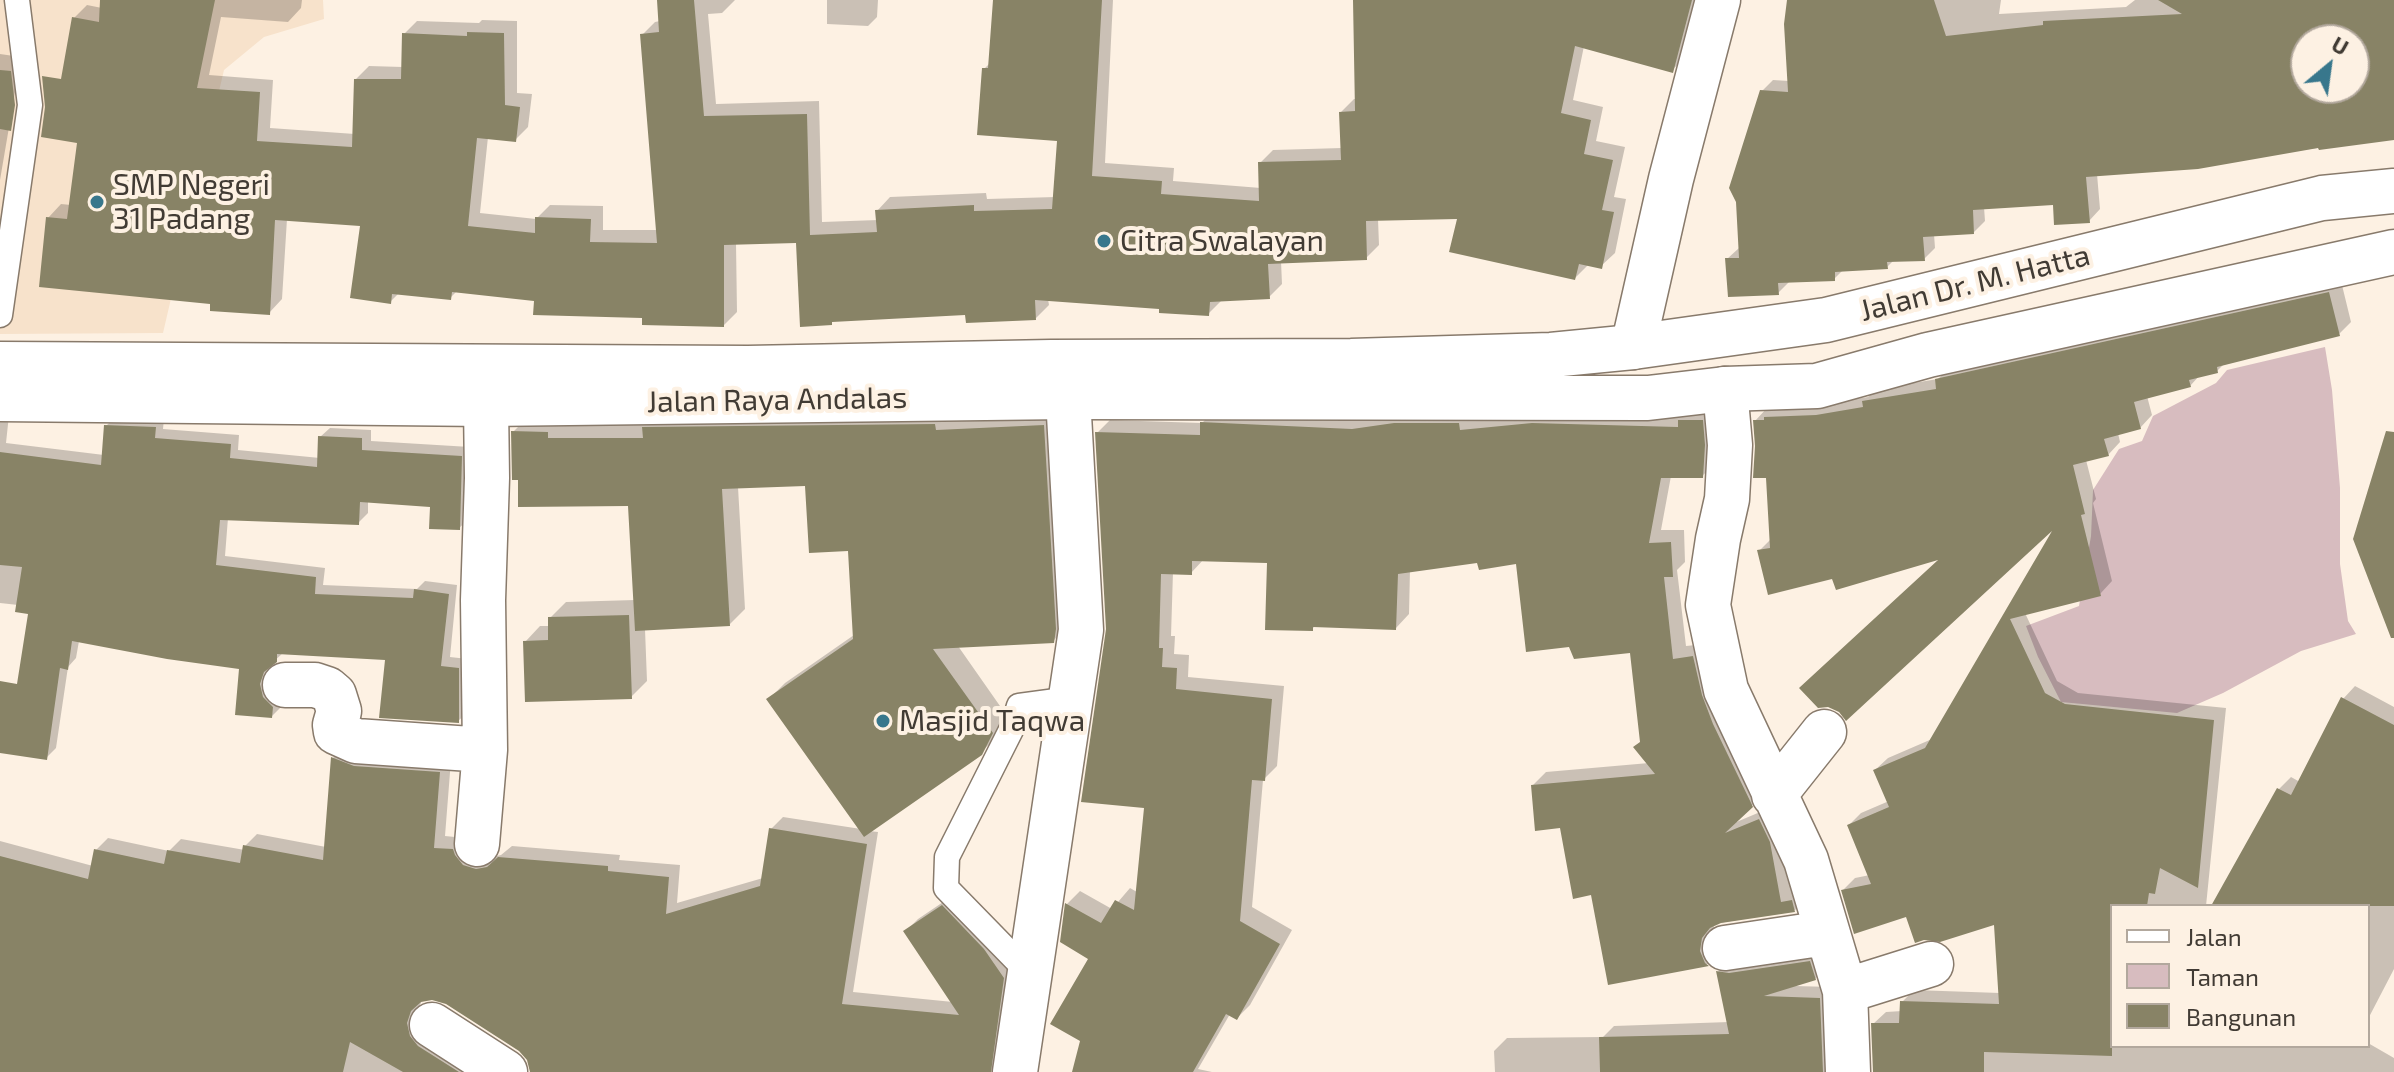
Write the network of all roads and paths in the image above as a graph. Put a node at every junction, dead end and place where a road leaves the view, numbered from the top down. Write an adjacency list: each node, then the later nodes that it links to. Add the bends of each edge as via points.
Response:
1 (17, 0): 5 (lane, via 30,105)
2 (1718, 0): 6 (main road)
3 (2394, 191): 6 (main road, Jalan Dr. M. Hatta, via 2322,198 1826,320)
4 (2394, 252): 10 (main road, Jalan Dr. M. Hatta, via 1928,355 1817,386)
5 (0, 315)
6 (1633, 347): 7 (main road, Jalan Dr. M. Hatta)
7 (1551, 355): 9 (main road, Jalan Raya Andalas, via 748,368)
8 (0, 364): 9 (main road, Jalan Raya Andalas)
9 (383, 384): 13 (main road, Jalan Raya Andalas); 14 (main road, Jalan Raya Andalas)
10 (1725, 389): 12 (main road, Jalan Dr. M. Hatta, via 1648,398); 19 (main road, via 1727,499 1708,605 1726,690)
11 (1068, 397): 12 (main road, Jalan Raya Andalas); 14 (main road, Jalan Raya Andalas); 16 (main road, via 1081,630)
12 (1554, 398)
13 (0, 399)
14 (486, 404): 18 (main road)
15 (285, 685): 18 (main road, via 327,689 339,711 336,732 356,741)
16 (1071, 699): 24 (main road); 24 (lane, via 1019,706 947,857 946,888)
17 (1824, 732): 19 (main road)
18 (485, 750): 20 (main road)
19 (1774, 795): 21 (main road, via 1806,860)
20 (477, 844)
21 (1826, 933): 22 (main road); 25 (main road)
22 (1725, 948)
23 (1931, 964): 25 (main road)
24 (1029, 973): 28 (main road)
25 (1845, 991): 29 (main road)
26 (432, 1025): 27 (main road)
27 (505, 1072)
28 (1015, 1072)
29 (1848, 1072)

